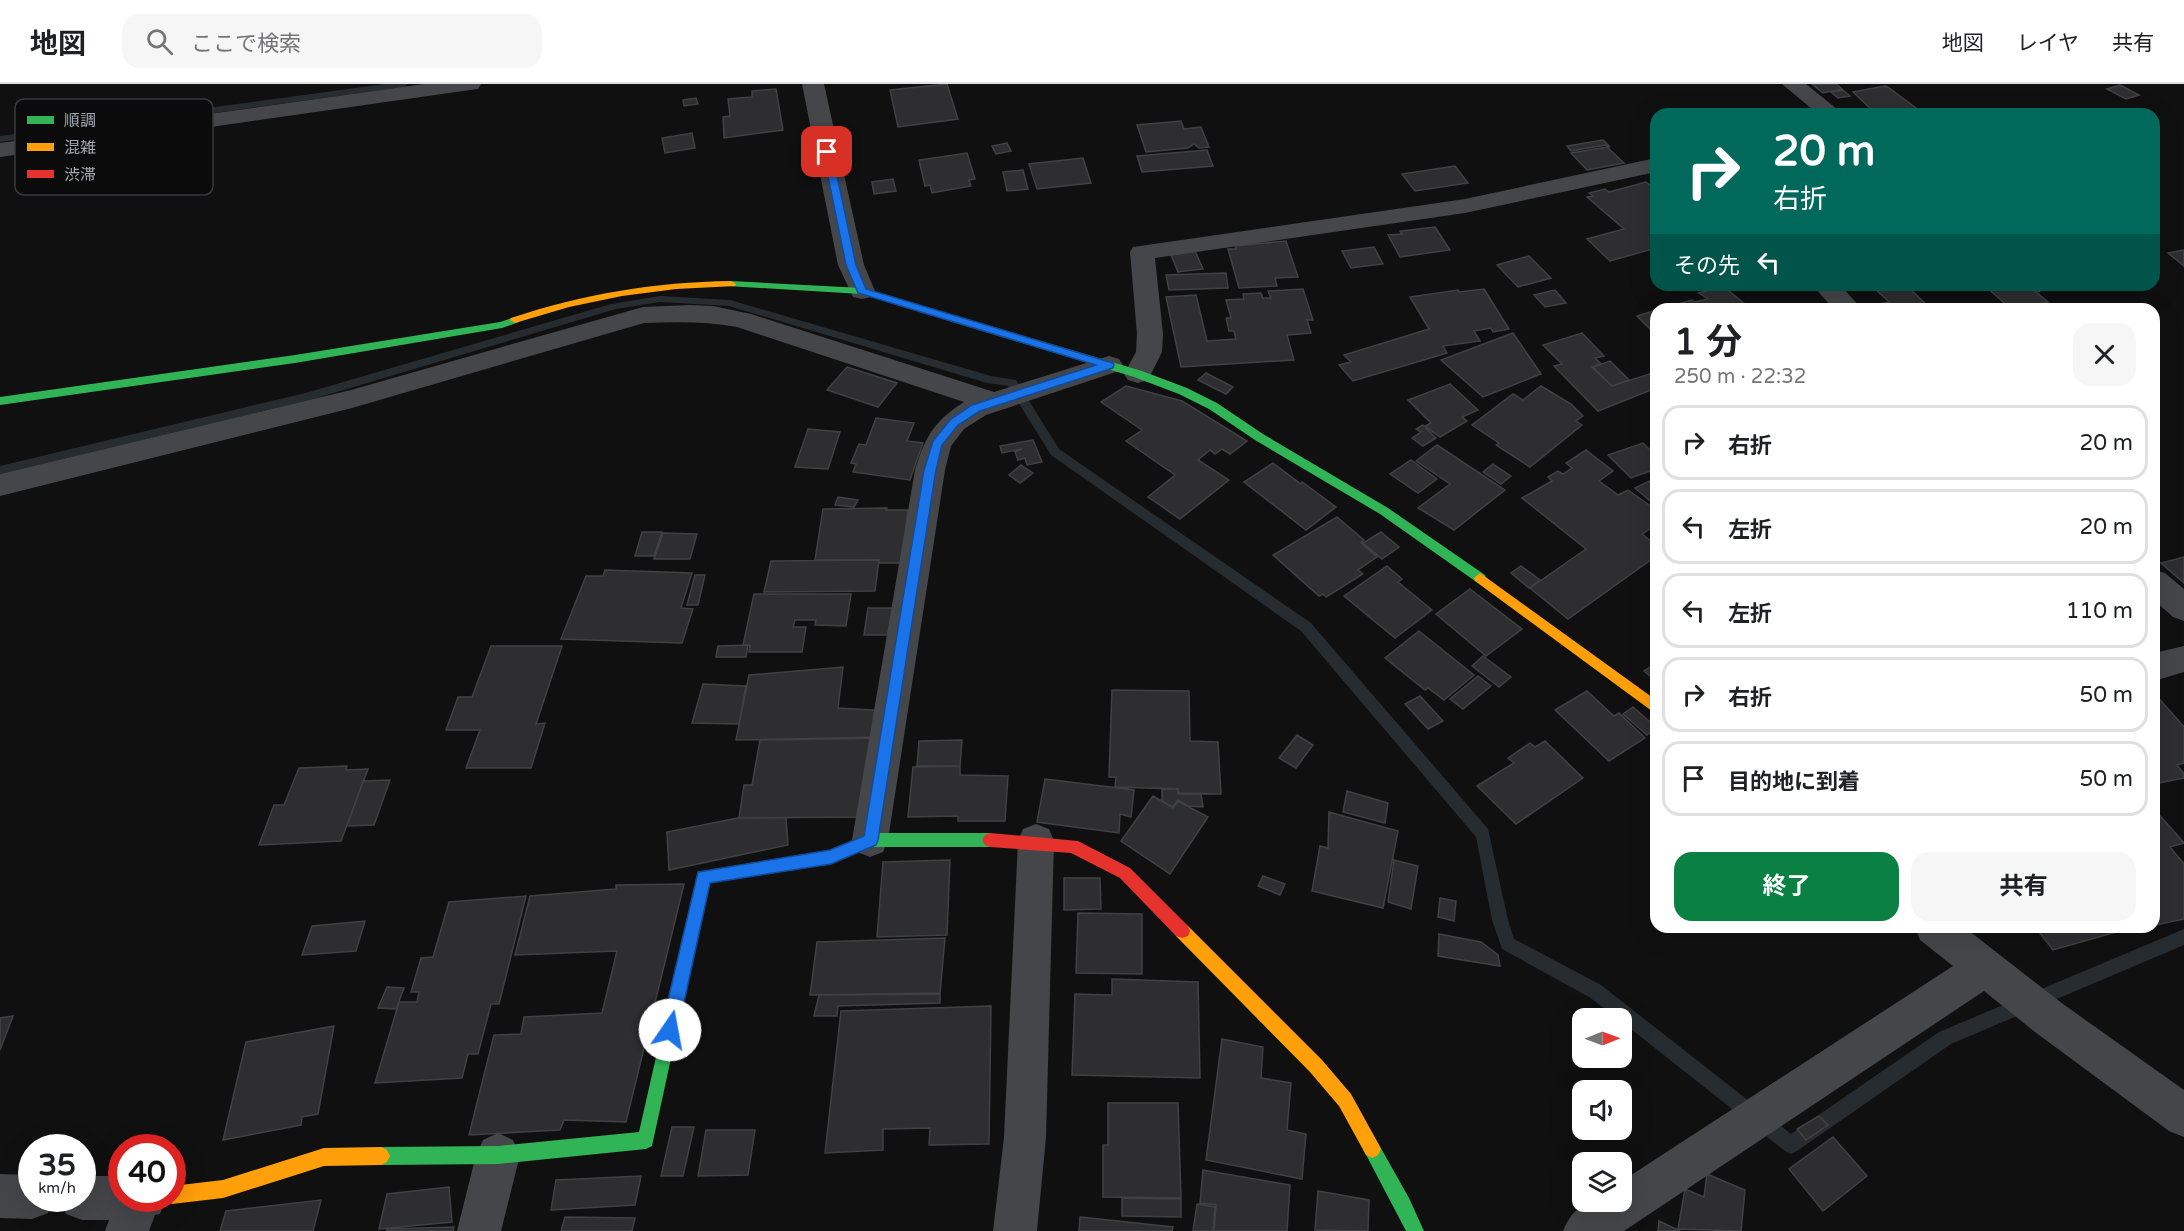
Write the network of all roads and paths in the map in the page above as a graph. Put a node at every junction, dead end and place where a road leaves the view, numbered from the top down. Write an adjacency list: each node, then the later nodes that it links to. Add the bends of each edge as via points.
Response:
1 (353, 84): 5 (street)
2 (470, 84): 7 (street)
3 (813, 84): 13 (street, via 851,265)
4 (1793, 84): 6 (street)
5 (213, 103)
6 (1824, 108)
7 (213, 120)
8 (15, 130): 9 (street)
9 (0, 132)
10 (15, 148): 11 (street)
11 (0, 150)
12 (1650, 166): 17 (street, via 1465,206 1142,252 1150,334 1149,352)
13 (862, 291): 16 (street); 18 (street, via 699,284 649,288 595,296 502,325)
14 (1831, 291): 15 (street)
15 (1843, 303)
16 (1109, 365): 17 (street); 19 (street)
17 (1138, 374): 25 (street, via 1213,406 1384,511)
18 (0, 401)
19 (997, 401): 20 (street, via 742,320 665,312 616,321 352,399); 26 (street, via 954,422 937,444)
20 (0, 486)
21 (2160, 587): 22 (street)
22 (2184, 609)
23 (2184, 659): 24 (street)
24 (2160, 665)
25 (1650, 704)
26 (870, 840): 27 (street); 31 (street, via 831,857 703,877 646,1140)
27 (1036, 841): 38 (street, via 1025,1137); 39 (street, via 1073,846 1125,873 1316,1066 1345,1100)
28 (1941, 933): 29 (street)
29 (1985, 968): 30 (street); 40 (street)
30 (2184, 1116)
31 (498, 1155): 32 (street, via 324,1157 223,1189); 37 (street)
32 (186, 1193)
33 (0, 1196): 34 (street)
34 (18, 1197)
35 (135, 1212): 36 (street)
36 (127, 1231)
37 (479, 1231)
38 (1015, 1231)
39 (1415, 1231)
40 (1585, 1231)

